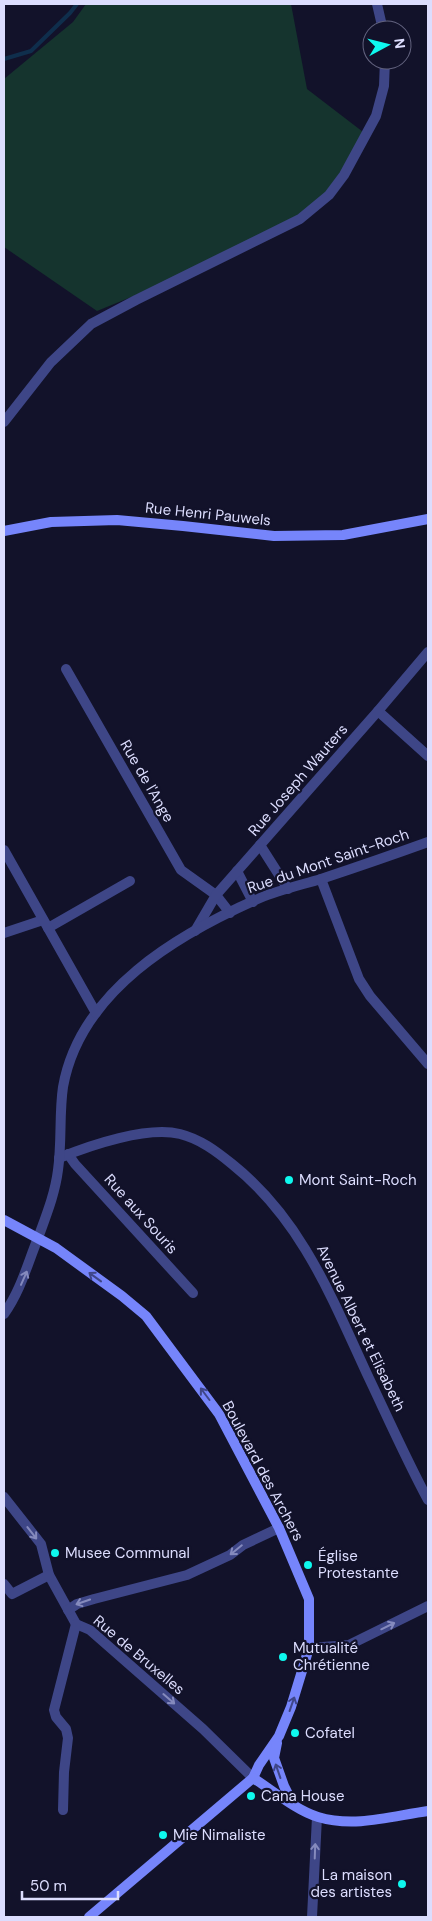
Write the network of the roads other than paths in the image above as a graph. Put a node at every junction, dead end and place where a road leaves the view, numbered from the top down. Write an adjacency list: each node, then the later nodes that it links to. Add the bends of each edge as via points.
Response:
1 (377, 4): 2 (street)
2 (381, 20)
3 (385, 70): 4 (street, via 376,116 344,175 329,195 300,219 91,324 51,362)
4 (4, 422)
5 (428, 514): 7 (main road, Rue Henri Pauwels)
6 (428, 519): 7 (main road, Rue Henri Pauwels)
7 (409, 522): 8 (main road, Rue Henri Pauwels, via 343,535 274,536 117,520 51,522)
8 (4, 531)
9 (428, 652): 11 (street, Rue Joseph Wauters)
10 (66, 669): 20 (street, Rue de l'Ange, via 181,870)
11 (378, 712): 12 (street); 14 (street, Rue Joseph Wauters)
12 (428, 756)
13 (428, 842): 17 (street, Rue du Mont Saint-Roch)
14 (260, 845): 16 (street, Rue Joseph Wauters); 19 (street)
15 (4, 850): 23 (street)
16 (236, 872): 20 (street, Rue Joseph Wauters); 21 (street)
17 (321, 879): 19 (street, Rue du Mont Saint-Roch); 27 (street, via 359,978 370,996)
18 (130, 881): 23 (street)
19 (288, 889): 21 (street, Rue du Mont Saint-Roch)
20 (216, 895): 22 (street, Rue de l'Ange); 24 (street, Rue Joseph Wauters)
21 (253, 902): 22 (street, Rue du Mont Saint-Roch)
22 (230, 913): 24 (street, Rue du Mont Saint-Roch)
23 (46, 924): 25 (street); 26 (street)
24 (194, 932): 26 (street, Rue du Mont Saint-Roch, via 136,970)
25 (4, 933)
26 (96, 1014): 28 (street, Rue du Mont Saint-Roch, via 84,1029 72,1056 64,1086 61,1109)
27 (428, 1064)
28 (64, 1156): 30 (street, Rue du Mont Saint-Roch); 31 (street, Rue aux Souris, via 75,1164); 35 (street, Avenue Albert et Elisabeth, via 154,1132 179,1134 201,1142 221,1155 266,1194 292,1226 321,1273)
29 (4, 1220): 30 (main road, Boulevard des Archers)
30 (37, 1239): 32 (street, Rue du Mont Saint-Roch, one-way to 30, via 26,1274); 36 (main road, Boulevard des Archers, one-way to 30, via 219,1414 146,1316 56,1248)
31 (193, 1293)
32 (8, 1299): 33 (street, Rue du Mont Saint-Roch)
33 (4, 1314)
34 (4, 1496): 37 (street, Rue de Bruxelles, one-way to 37, via 41,1544)
35 (428, 1500)
36 (279, 1528): 40 (street, one-way to 40, via 187,1575 94,1598); 42 (main road, Boulevard des Archers, via 309,1599)
37 (49, 1575): 38 (street, via 12,1594); 40 (street, Rue de Bruxelles)
38 (4, 1584)
39 (428, 1606): 42 (street, one-way to 39, via 350,1645)
40 (68, 1610): 41 (street, Rue de Bruxelles)
41 (76, 1624): 44 (street, Rue de Bruxelles, one-way to 44, via 90,1630 104,1642); 46 (street, via 54,1710 68,1738)
42 (309, 1648): 43 (main road, Boulevard des Archers, one-way to 42)
43 (279, 1736): 44 (main road, Boulevard des Archers); 45 (main road, one-way to 43, via 274,1758)
44 (253, 1778): 45 (main road); 49 (main road)
45 (293, 1805): 48 (main road)
46 (63, 1810)
47 (428, 1811): 48 (main road, via 355,1822)
48 (318, 1817): 50 (street, one-way to 48)
49 (90, 1917)
50 (312, 1917)

